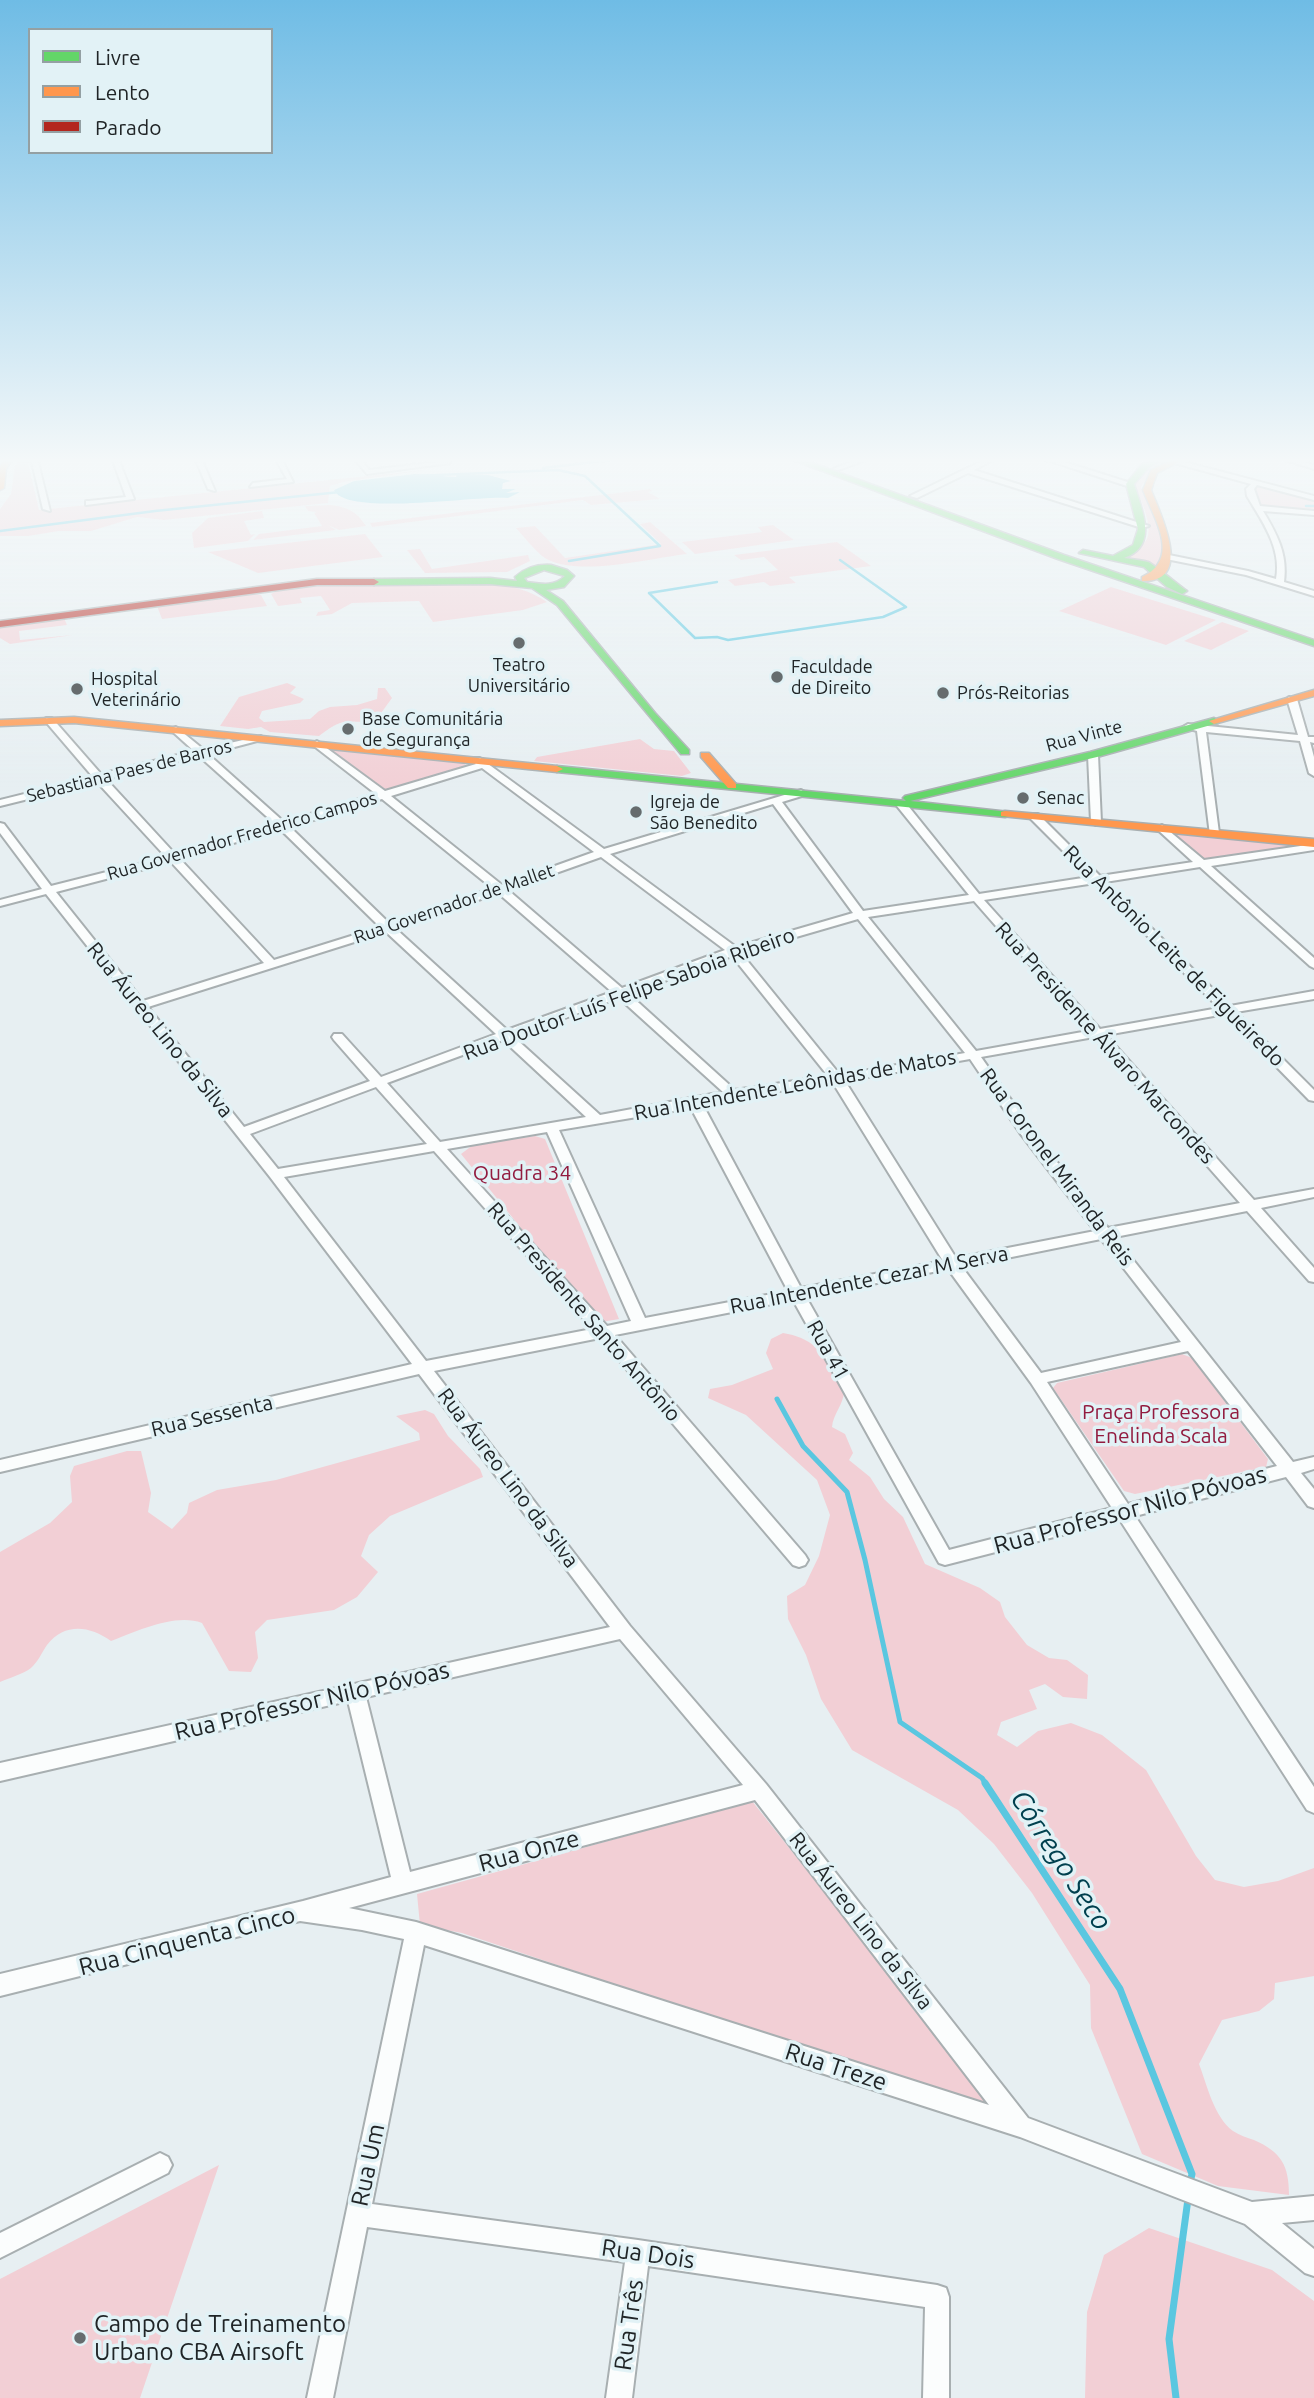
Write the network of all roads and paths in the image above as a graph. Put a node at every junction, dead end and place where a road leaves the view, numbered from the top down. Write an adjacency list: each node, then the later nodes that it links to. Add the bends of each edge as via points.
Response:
1 (540, 570): 10 (street)
2 (560, 570): 19 (street, via 570,576 564,591)
3 (1101, 570): 9 (street)
4 (1153, 570): 8 (street)
5 (1159, 570): 8 (street)
6 (1234, 570): 11 (street)
7 (1284, 570): 11 (street)
8 (1157, 573): 9 (street, via 1144,579); 15 (street, via 1185,592)
9 (1119, 577): 16 (street)
10 (527, 581): 13 (street, via 309,578); 14 (street, via 317,582); 19 (street, via 560,603)
11 (1280, 583): 12 (street)
12 (1314, 594)
13 (0, 618)
14 (0, 624)
15 (1314, 637)
16 (1314, 643)
17 (1314, 693): 18 (street, Rua Vinte)
18 (1292, 699): 22 (street, Rua Vinte); 25 (street)
19 (660, 713): 29 (street)
20 (50, 720): 21 (street); 23 (street); 33 (street)
21 (0, 723)
22 (1194, 728): 25 (street); 30 (street, Rua Vinte); 46 (street)
23 (176, 730): 24 (street); 28 (street)
24 (258, 738): 27 (street); 28 (street, Sebastiana Paes de Barros)
25 (1303, 739): 26 (street); 32 (street)
26 (1314, 740)
27 (317, 744): 31 (street); 36 (street)
28 (199, 753): 33 (street, Sebastiana Paes de Barros); 43 (street)
29 (695, 754): 34 (street); 35 (street)
30 (1093, 755): 38 (street, Rua Vinte, via 899,800); 42 (street)
31 (480, 762): 34 (street); 36 (street, Rua Governador Frederico Campos); 48 (street)
32 (1314, 773)
33 (100, 779): 39 (street, Sebastiana Paes de Barros); 49 (street)
34 (712, 784): 35 (street)
35 (732, 786): 37 (street)
36 (385, 795): 43 (street, Rua Governador Frederico Campos); 52 (street)
37 (767, 797): 38 (street, via 801,793); 48 (street, Rua Governador de Mallet); 56 (street, Rua Coronel Miranda Reis)
38 (862, 800): 40 (street)
39 (0, 803)
40 (901, 804): 41 (street); 54 (street, Rua Presidente Álvaro Marcondes)
41 (1034, 816): 42 (street); 51 (street, Rua Antônio Leite de Figueiredo)
42 (1096, 822): 45 (street)
43 (283, 825): 49 (street, Rua Governador Frederico Campos); 57 (street)
44 (0, 826): 53 (street, Rua Áureo Lino da Silva)
45 (1162, 828): 46 (street); 50 (street)
46 (1214, 832): 47 (street)
47 (1314, 845): 50 (street, Rua Doutor Luís Felipe Saboia Ribeiro)
48 (602, 854): 52 (street, Rua Governador de Mallet); 58 (street)
49 (174, 858): 53 (street, Rua Governador Frederico Campos); 60 (street)
50 (1203, 865): 51 (street, Rua Doutor Luís Felipe Saboia Ribeiro); 59 (street)
51 (1098, 879): 54 (street, Rua Doutor Luís Felipe Saboia Ribeiro); 64 (street, Rua Antônio Leite de Figueiredo)
52 (501, 887): 57 (street, Rua Governador de Mallet); 61 (street)
53 (49, 891): 55 (street, Rua Governador Frederico Campos); 63 (street, Rua Áureo Lino da Silva)
54 (976, 897): 56 (street, Rua Doutor Luís Felipe Saboia Ribeiro); 65 (street, Rua Presidente Álvaro Marcondes)
55 (0, 903)
56 (860, 915): 58 (street, Rua Doutor Luís Felipe Saboia Ribeiro); 68 (street, Rua Coronel Miranda Reis)
57 (388, 928): 60 (street, Rua Governador de Mallet); 67 (street)
58 (734, 951): 61 (street, Rua Doutor Luís Felipe Saboia Ribeiro); 69 (street)
59 (1314, 964)
60 (272, 965): 63 (street, Rua Governador de Mallet)
61 (623, 992): 67 (street, Rua Doutor Luís Felipe Saboia Ribeiro); 71 (street)
62 (1314, 995): 64 (street, Rua Intendente Leônidas de Matos)
63 (143, 1005): 76 (street, Rua Áureo Lino da Silva)
64 (1226, 1010): 65 (street, Rua Intendente Leônidas de Matos); 72 (street, Rua Antônio Leite de Figueiredo)
65 (1096, 1032): 68 (street, Rua Intendente Leônidas de Matos); 80 (street, Rua Presidente Álvaro Marcondes)
66 (338, 1037): 70 (street, Rua Presidente Santo Antônio)
67 (508, 1037): 70 (street, Rua Doutor Luís Felipe Saboia Ribeiro); 74 (street)
68 (973, 1055): 69 (street, Rua Intendente Leônidas de Matos); 81 (street, Rua Coronel Miranda Reis)
69 (837, 1079): 71 (street, Rua Intendente Leônidas de Matos); 82 (street)
70 (381, 1082): 76 (street, Rua Doutor Luís Felipe Saboia Ribeiro); 77 (street, Rua Presidente Santo Antônio)
71 (732, 1094): 73 (street, Rua Intendente Leônidas de Matos)
72 (1314, 1097)
73 (695, 1103): 74 (street, Rua Intendente Leônidas de Matos); 84 (street, Rua 41)
74 (596, 1119): 75 (street, Rua Intendente Leônidas de Matos)
75 (551, 1127): 77 (street, Rua Intendente Leônidas de Matos); 85 (street)
76 (243, 1132): 78 (street, Rua Áureo Lino da Silva)
77 (437, 1146): 78 (street, Rua Intendente Leônidas de Matos); 86 (street, Rua Presidente Santo Antônio)
78 (275, 1174): 88 (street, Rua Áureo Lino da Silva)
79 (1314, 1193): 80 (street, Rua Intendente Cezar M Serva)
80 (1251, 1206): 81 (street, Rua Intendente Cezar M Serva); 83 (street, Rua Presidente Álvaro Marcondes)
81 (1105, 1234): 82 (street, Rua Intendente Cezar M Serva); 87 (street, Rua Coronel Miranda Reis)
82 (953, 1264): 84 (street, Rua Intendente Cezar M Serva); 89 (street)
83 (1314, 1277)
84 (797, 1294): 85 (street, Rua Intendente Cezar M Serva); 95 (street, Rua 41)
85 (639, 1324): 86 (street, Rua Intendente Cezar M Serva)
86 (603, 1331): 88 (street, Rua Intendente Cezar M Serva); 96 (street, Rua Presidente Santo Antônio)
87 (1192, 1345): 89 (street); 92 (street, Rua Coronel Miranda Reis)
88 (424, 1367): 91 (street, Rua Sessenta); 97 (street, Rua Áureo Lino da Silva)
89 (1037, 1379): 94 (street)
90 (1314, 1463): 92 (street, Rua Professor Nilo Póvoas)
91 (0, 1466)
92 (1288, 1468): 93 (street, Rua Coronel Miranda Reis); 94 (street, Rua Professor Nilo Póvoas)
93 (1314, 1501)
94 (1125, 1512): 95 (street, Rua Professor Nilo Póvoas); 101 (street)
95 (946, 1558)
96 (799, 1560)
97 (625, 1631): 98 (street, Rua Professor Nilo Póvoas); 100 (street, Rua Áureo Lino da Silva)
98 (355, 1691): 99 (street, Rua Professor Nilo Póvoas); 102 (street)
99 (0, 1772)
100 (759, 1790): 102 (street, Rua Onze); 106 (street, Rua Áureo Lino da Silva)
101 (1314, 1804)
102 (403, 1885): 103 (street, Rua Onze)
103 (300, 1911): 104 (street, Rua Cinquenta Cinco); 105 (street, Rua Cinquenta Cinco)
104 (416, 1932): 106 (street, Rua Treze); 110 (street, Rua Um)
105 (0, 1986)
106 (1020, 2126): 109 (street, Rua Treze)
107 (160, 2165): 111 (street)
108 (1314, 2208): 109 (street, Rua Treze)
109 (1242, 2211): 113 (street, Rua Treze)
110 (358, 2214): 112 (street, Rua Dois); 114 (street, Rua Um)
111 (0, 2246)
112 (638, 2252): 115 (street, Rua Três); 116 (street, Rua Dois, via 937,2297)
113 (1314, 2264)
114 (320, 2398)
115 (619, 2398)
116 (936, 2398)

